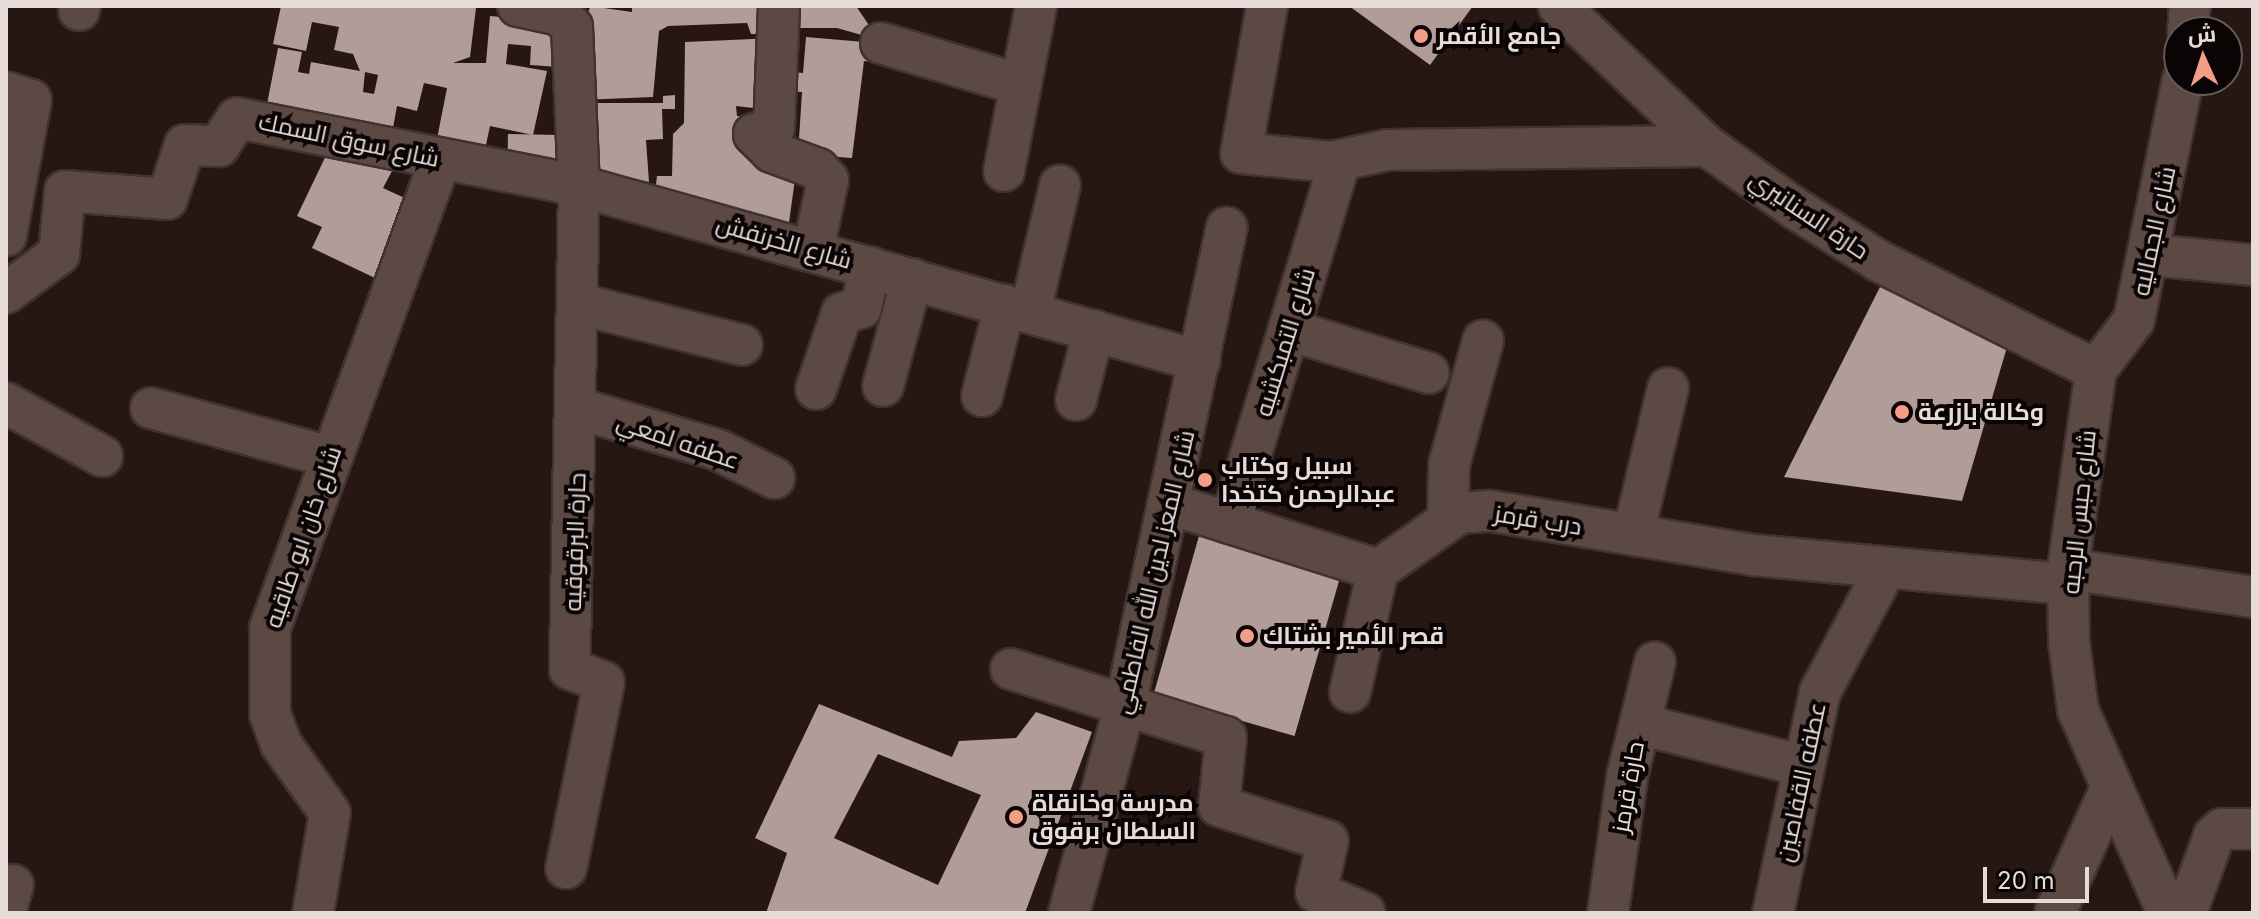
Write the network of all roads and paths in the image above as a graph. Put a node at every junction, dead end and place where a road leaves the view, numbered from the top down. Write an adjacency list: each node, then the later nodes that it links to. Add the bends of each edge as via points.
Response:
1 (518, 6): 15 (street, via 560,15 572,27)
2 (779, 6): 18 (street, via 774,128 754,134 772,152 828,180)
3 (1036, 6): 7 (street)
4 (1267, 6): 12 (street, via 1241,153)
5 (1559, 6): 10 (street, حارة السنانيري)
6 (881, 43): 7 (street)
7 (1021, 85): 13 (street)
8 (6, 92): 17 (street, via 31,100)
9 (2180, 96): 19 (street, شارع الجماليه)
10 (1707, 146): 12 (street, via 1388,150); 31 (street, حارة السنانيري, via 1879,261)
11 (440, 161): 15 (street, شارع سوق السمك); 23 (street, شارع سوق السمك, via 237,118 219,146 185,145 167,199 65,191 59,254); 42 (street, شارع خان ابو طاقيه)
12 (1340, 161): 27 (street, شارع التمبكشيه)
13 (1004, 171)
14 (1060, 185): 25 (street)
15 (579, 186): 18 (street, شارع الخرنفش); 24 (street, حارة البرقوقيه)
16 (1227, 228): 30 (street, شارع المعز لدين الله الفاطمي)
17 (6, 236)
18 (813, 250): 21 (street, شارع الخرنفش)
19 (2152, 255): 20 (street); 31 (street, شارع الجماليه, via 2134,320)
20 (2253, 265)
21 (870, 267): 22 (street, شارع الخرنفش); 35 (street, via 861,308 842,313)
22 (912, 279): 25 (street, شارع الخرنفش); 33 (street)
23 (6, 293)
24 (579, 304): 29 (street); 40 (street, حارة البرقوقيه)
25 (1018, 309): 26 (street, شارع الخرنفش); 36 (street)
26 (1094, 330): 30 (street, شارع الخرنفش); 37 (street)
27 (1289, 330): 32 (street); 46 (street, شارع التمبكشيه)
28 (1483, 341): 45 (street, via 1449,465)
29 (742, 345)
30 (1200, 361): 44 (street, شارع المعز لدين الله الفاطمي)
31 (2096, 370): 50 (street, شارع حبس الرحبه)
32 (1429, 373)
33 (883, 386)
34 (1668, 388): 47 (street)
35 (816, 389)
36 (982, 396)
37 (1076, 400)
38 (6, 403): 41 (street)
39 (151, 408): 42 (street)
40 (580, 409): 43 (street, عطفه لمعي, via 718,450); 60 (street, حارة البرقوقيه, via 570,669 604,682)
41 (102, 456)
42 (330, 457): 61 (street, شارع خان ابو طاقيه, via 277,601 265,669 281,744 330,813)
43 (774, 478)
44 (1170, 504): 46 (street); 55 (street, شارع المعز لدين الله الفاطمي)
45 (1448, 519): 47 (street, درب قرمز, via 1491,511); 48 (street, درب قرمز)
46 (1230, 523): 48 (street)
47 (1633, 535): 49 (street, درب قرمز)
48 (1378, 570): 54 (street)
49 (1885, 570): 50 (street, درب قرمز); 57 (street, عطفه القفاصين, via 1820,692)
50 (2068, 576): 51 (street, درب قرمز); 58 (street, شارع حبس الرحبه, via 2078,710)
51 (2253, 597)
52 (1655, 662): 56 (street, حارة قرمز)
53 (1011, 669): 55 (street)
54 (1350, 692)
55 (1125, 706): 62 (street, شارع المعز لدين الله الفاطمي); 63 (street, via 1226,737 1219,806 1328,841 1316,892)
56 (1640, 724): 57 (street); 64 (street, حارة قرمز)
57 (1804, 766): 65 (street, عطفه القفاصين)
58 (2109, 792): 66 (street); 67 (street, شارع حبس الرحبه)
59 (2253, 829): 68 (street, via 2222,829 2214,836)
60 (566, 868)
61 (313, 913)
62 (1069, 913)
63 (1365, 913)
64 (1608, 913)
65 (1773, 913)
66 (2055, 913)
67 (2168, 913)
68 (2186, 913)

